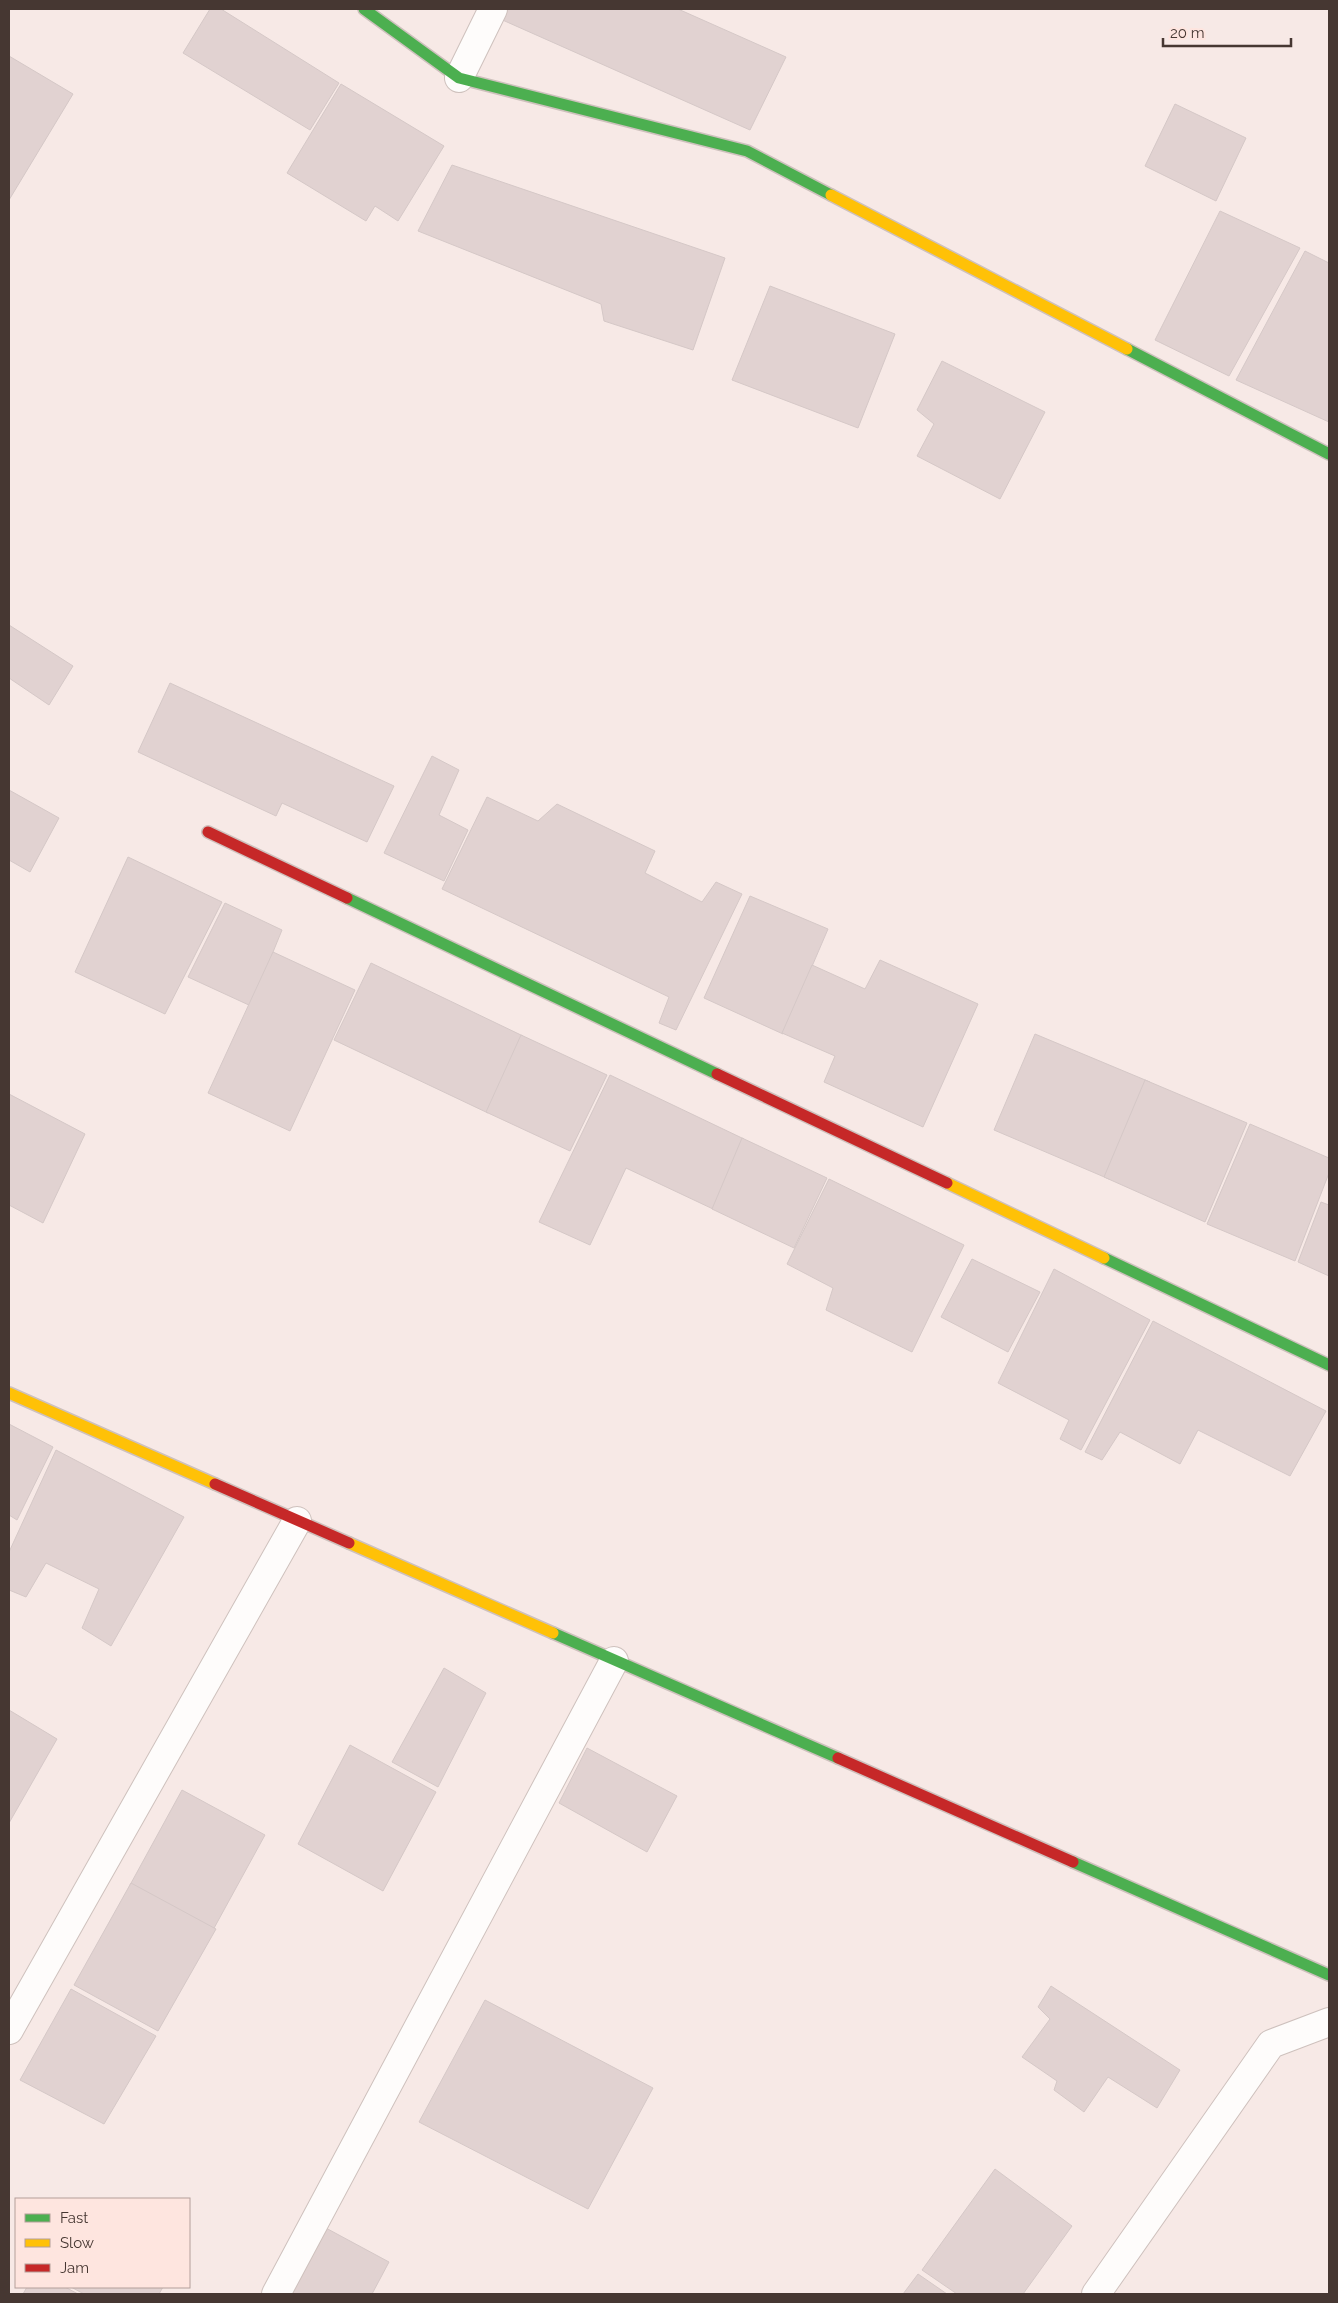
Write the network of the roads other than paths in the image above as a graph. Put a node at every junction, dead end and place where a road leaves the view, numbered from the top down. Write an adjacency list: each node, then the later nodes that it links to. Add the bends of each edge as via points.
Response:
1 (364, 9): 3 (street)
2 (494, 9): 3 (street)
3 (459, 78): 4 (street, via 746,151)
4 (1329, 454)
5 (208, 832): 6 (street)
6 (1329, 1365)
7 (9, 1393): 8 (street)
8 (297, 1521): 9 (street); 12 (street)
9 (614, 1661): 10 (street); 13 (street)
10 (1329, 1975)
11 (1329, 2022): 14 (street, via 1271,2044)
12 (9, 2030)
13 (276, 2294)
14 (1096, 2294)

